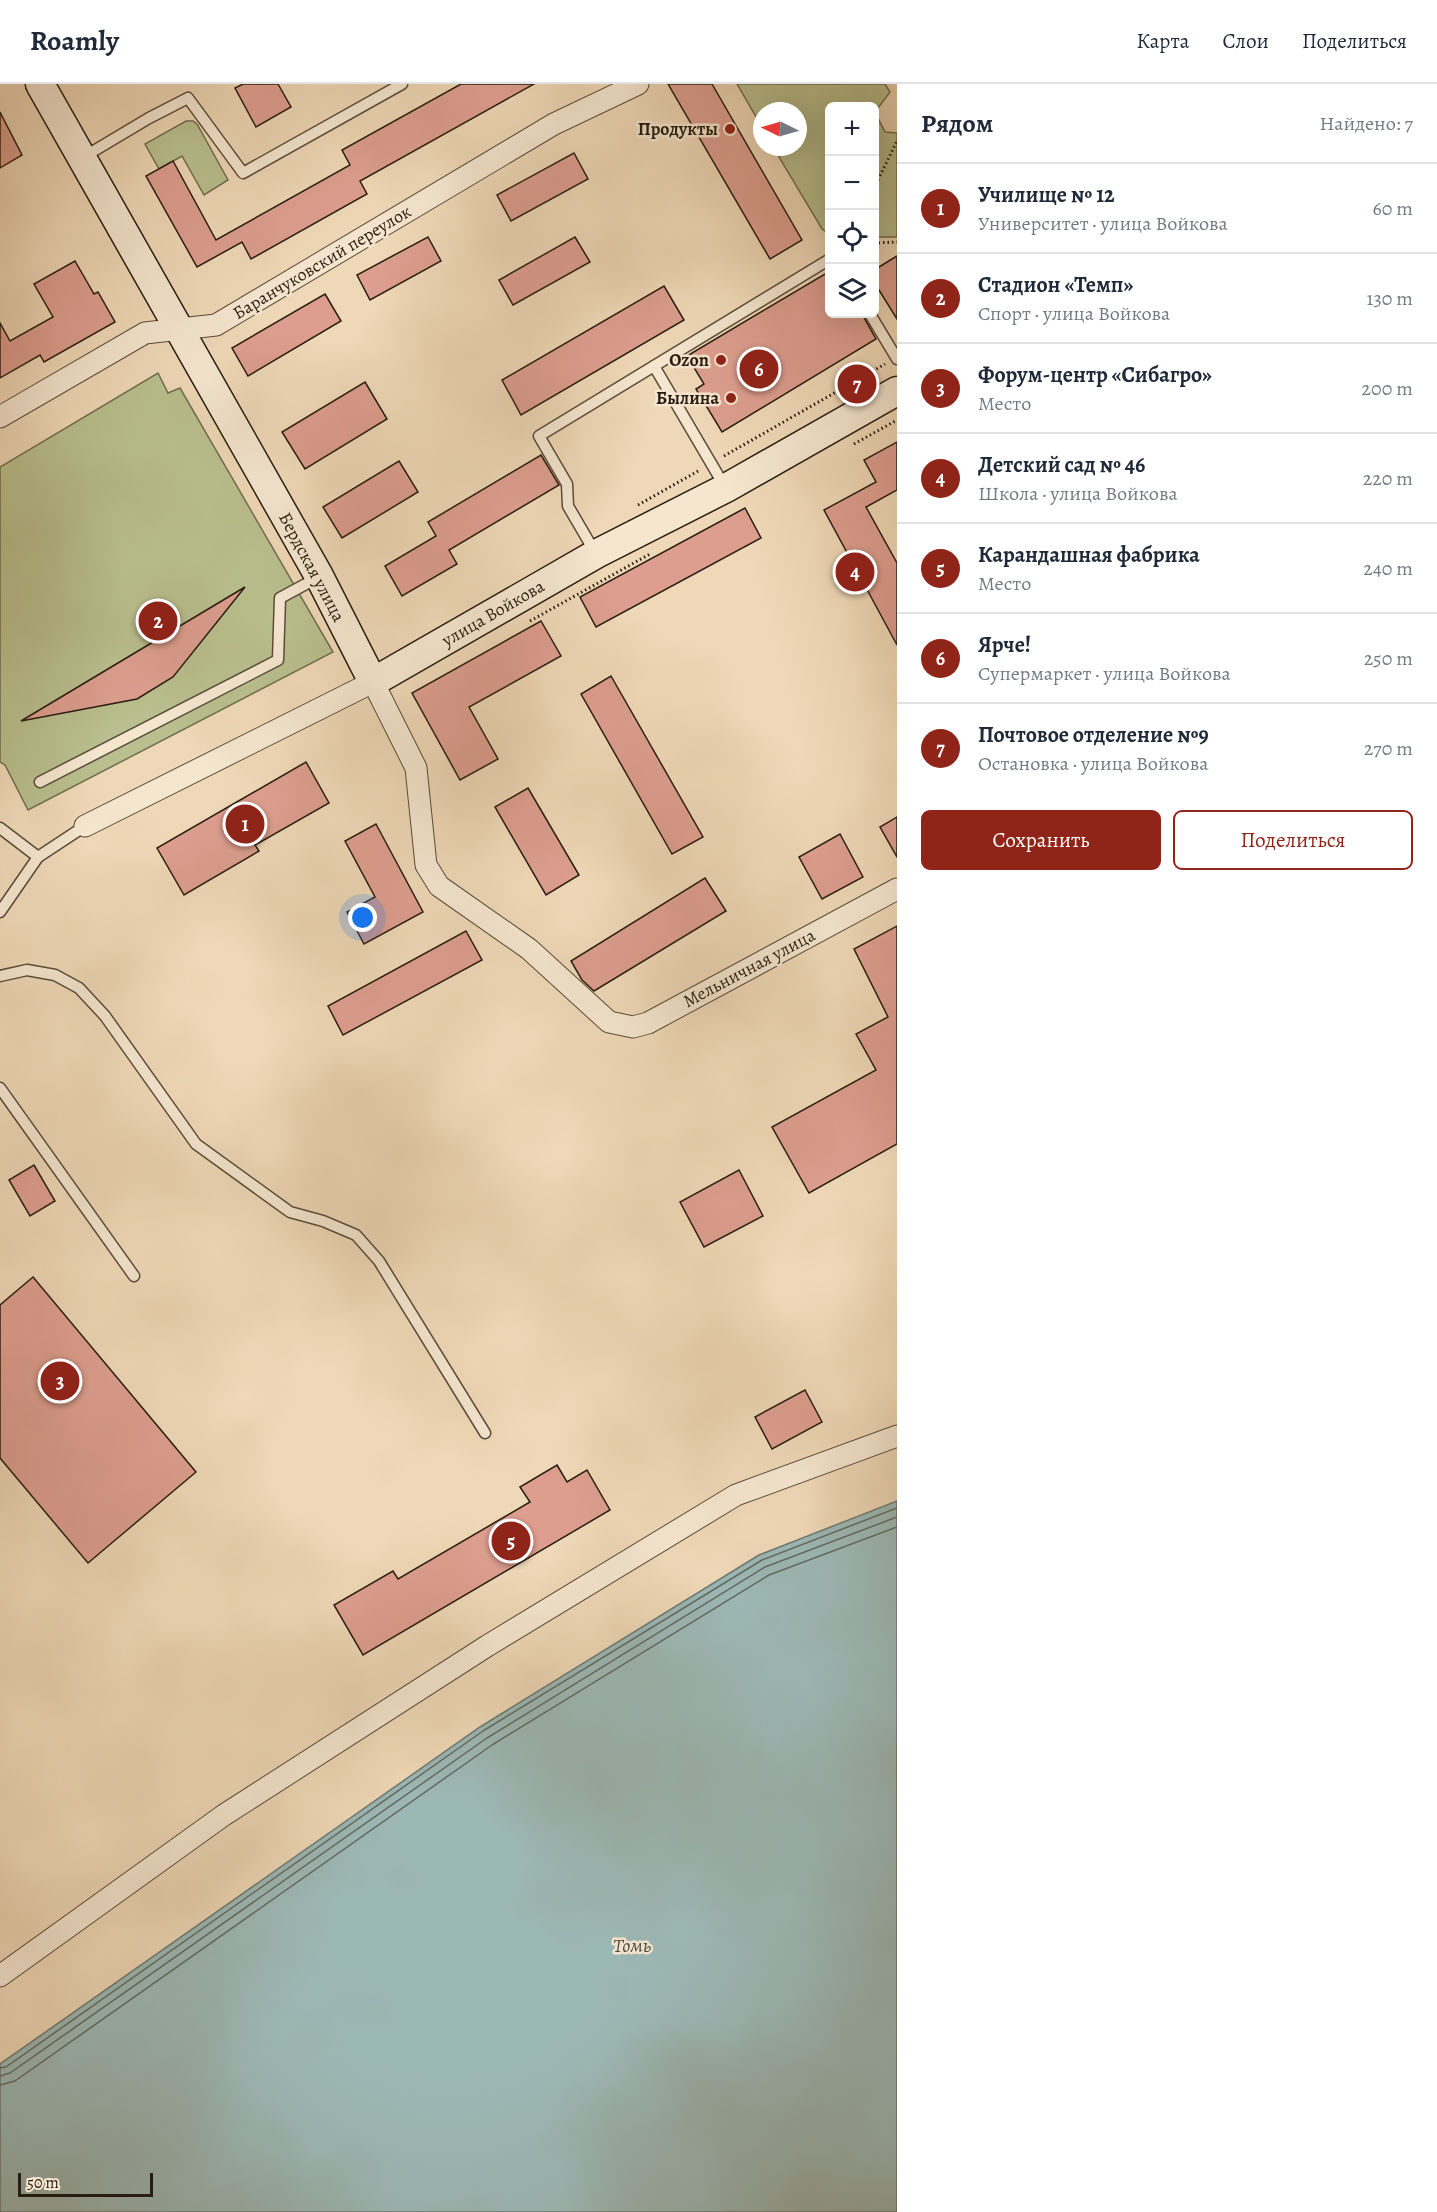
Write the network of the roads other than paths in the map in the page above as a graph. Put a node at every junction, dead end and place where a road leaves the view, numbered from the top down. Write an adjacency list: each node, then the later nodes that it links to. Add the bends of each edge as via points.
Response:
1 (40, 84): 4 (street, Бердская улица)
2 (402, 84): 4 (lane, via 243,174 189,98)
3 (638, 84): 7 (street, Баранчуковский переулок, via 554,124 216,325)
4 (82, 158): 7 (street, Бердская улица)
5 (825, 262): 9 (lane)
6 (872, 318): 8 (lane)
7 (180, 329): 11 (street, Баранчуковский переулок, via 145,333); 14 (street, Бердская улица)
8 (897, 358)
9 (654, 366): 12 (lane); 13 (lane, via 539,435 567,484 568,506)
10 (897, 391): 12 (street, улица Войкова)
11 (0, 417)
12 (726, 488): 13 (street, улица Войкова)
13 (596, 554): 15 (street, улица Войкова)
14 (319, 576): 15 (street, Бердская улица); 16 (lane, via 280,598 278,660)
15 (373, 682): 17 (street, улица Войкова); 23 (street, Бердская улица, via 416,768 426,865 439,886 529,949)
16 (40, 782)
17 (85, 826): 19 (lane)
18 (0, 828): 19 (lane)
19 (38, 857): 21 (lane)
20 (897, 889): 23 (street, Мельничная улица, via 648,1023 621,1026)
21 (0, 912)
22 (0, 976): 26 (lane, via 27,970 55,975 79,988 105,1016 196,1144 290,1212 356,1235 379,1261)
23 (599, 1015)
24 (0, 1088): 25 (lane)
25 (134, 1276)
26 (485, 1433)
27 (897, 1436): 28 (street, via 726,1501 487,1646 224,1815)
28 (0, 1976)

